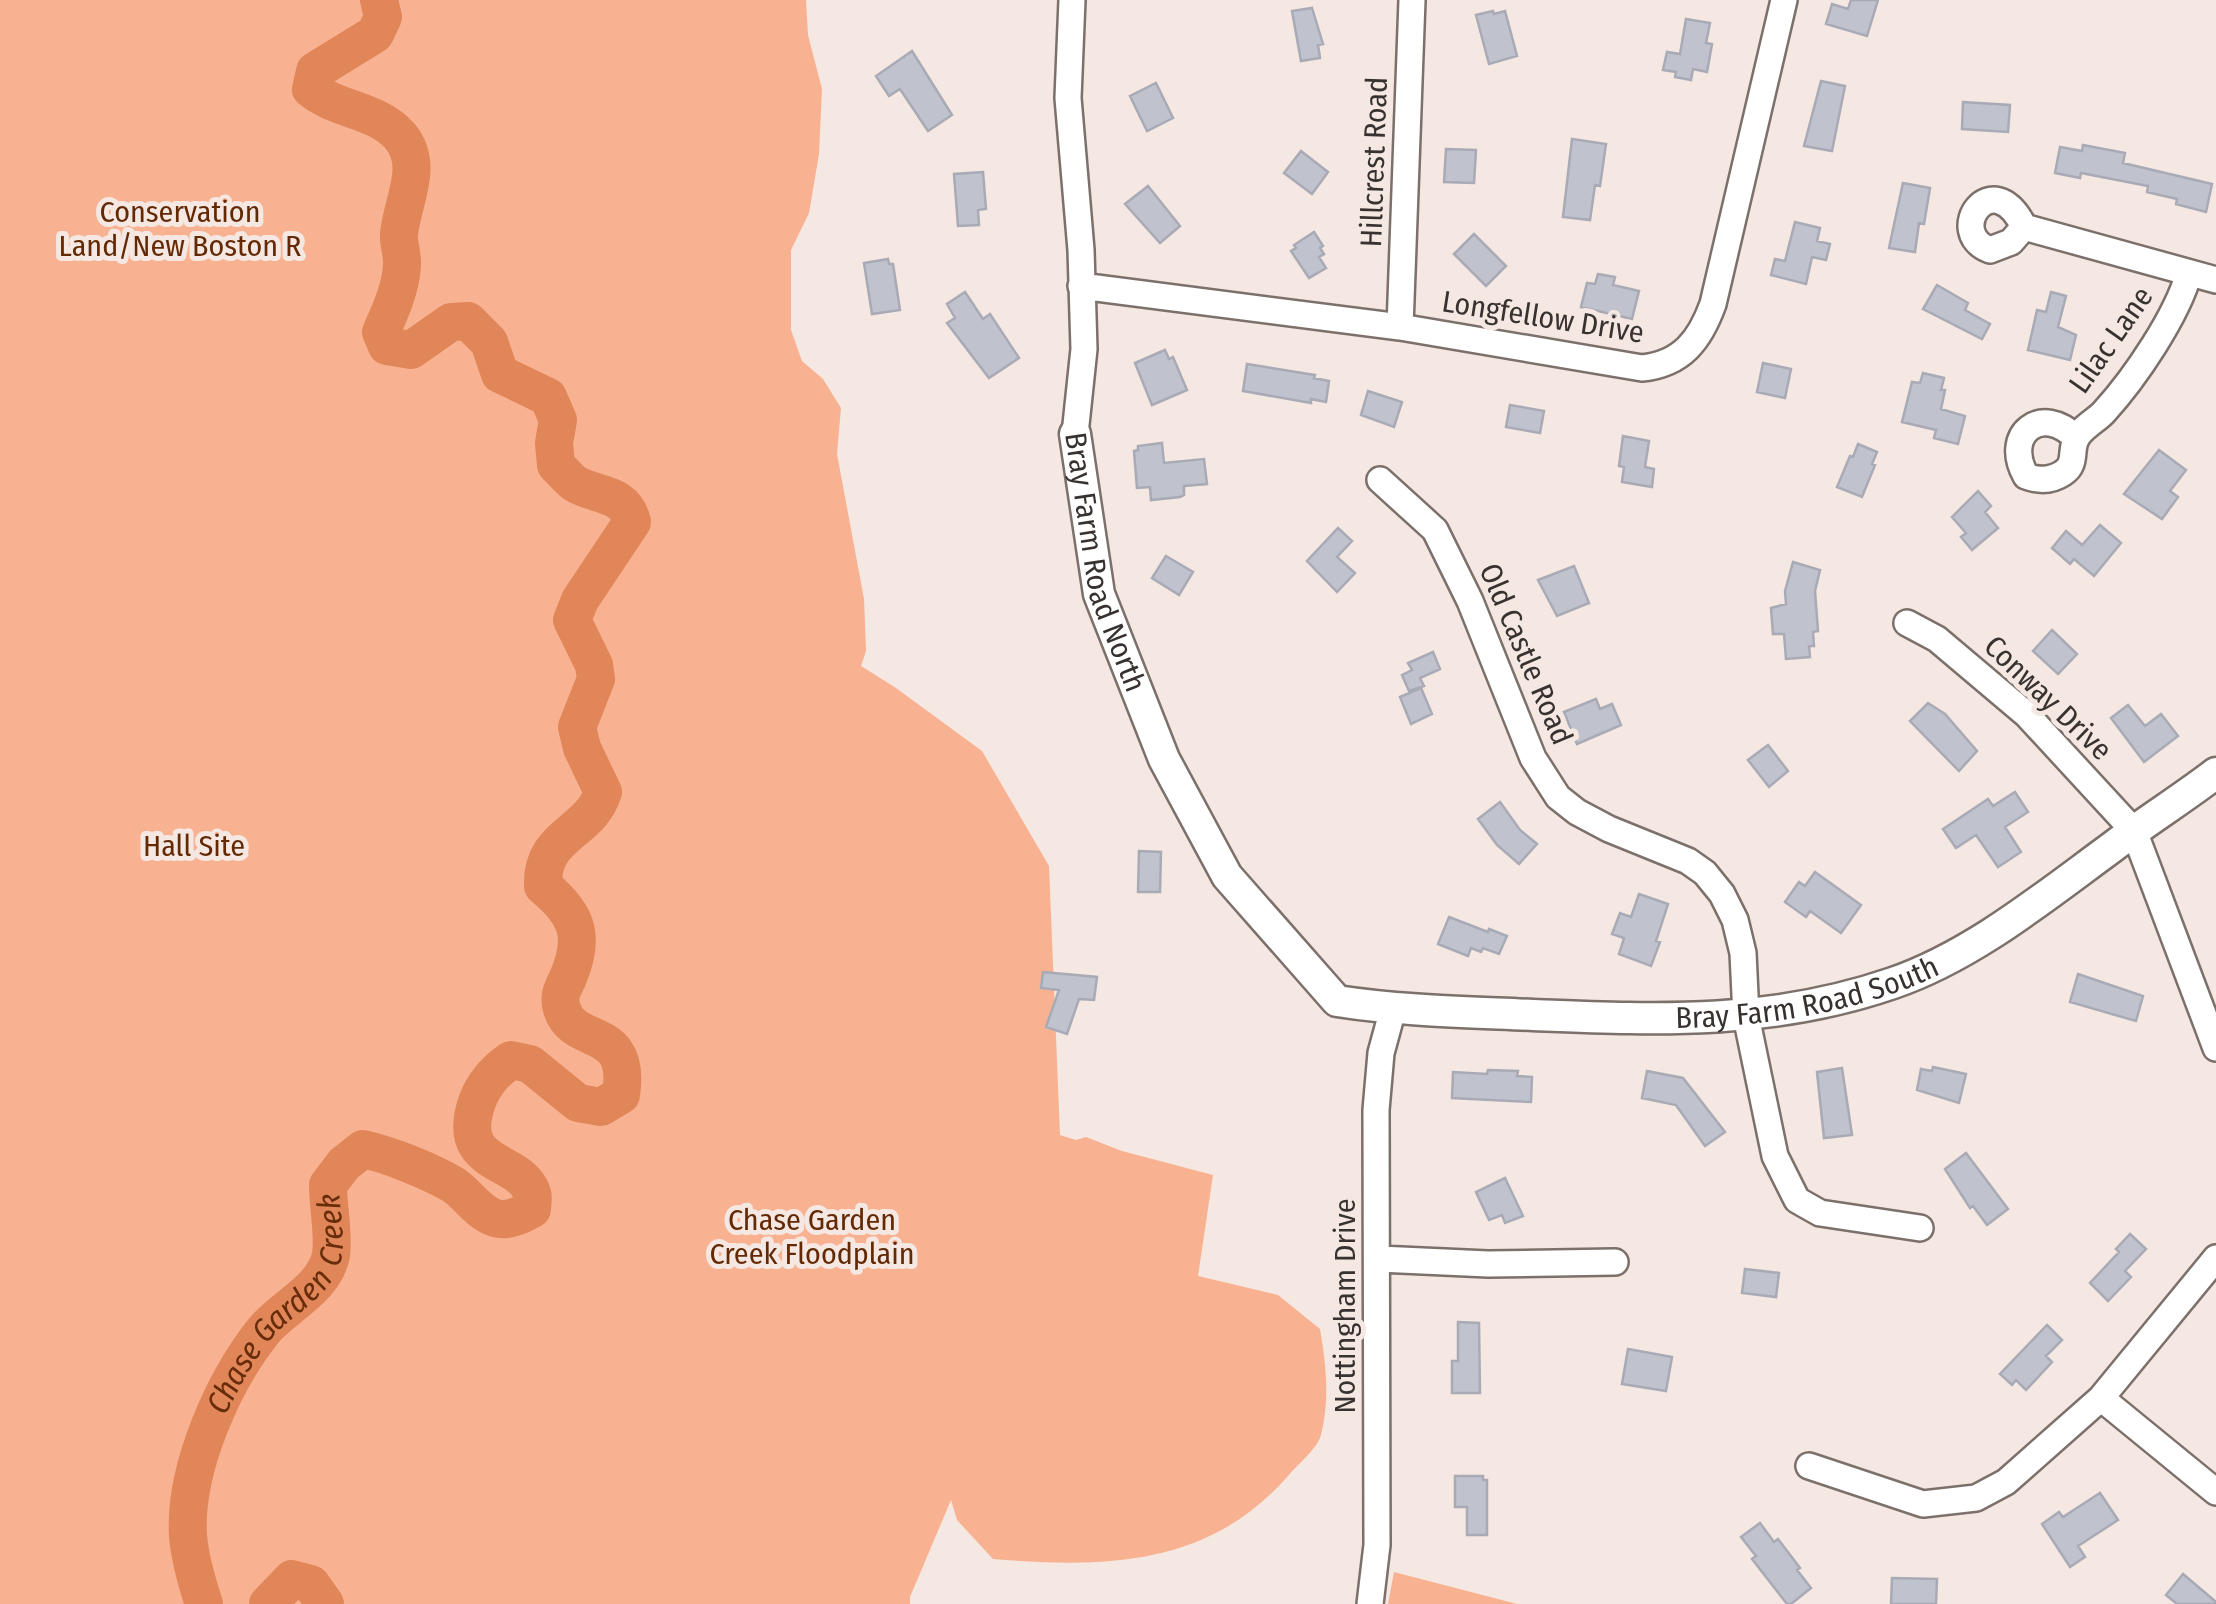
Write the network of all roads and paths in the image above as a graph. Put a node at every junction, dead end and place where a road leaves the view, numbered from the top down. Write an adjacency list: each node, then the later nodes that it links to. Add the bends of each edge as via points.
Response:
1 (1072, 0): 7 (street, Bray Farm Road North, via 1068,98)
2 (1412, 0): 8 (street, Hillcrest Road)
3 (1784, 0): 8 (street, Longfellow Drive, via 1714,304 1693,346 1670,363 1642,368)
4 (2024, 227): 5 (street)
5 (2189, 273): 6 (street); 10 (street, Lilac Lane, via 2144,357)
6 (2216, 280)
7 (1080, 286): 8 (street, Longfellow Drive); 9 (street, Bray Farm Road North, via 1084,349)
8 (1400, 327)
9 (1075, 434): 15 (street, Bray Farm Road North, via 1099,594 1164,759 1227,876)
10 (2076, 438)
11 (1380, 480): 17 (street, Old Castle Road, via 1435,530 1533,758 1558,797 1609,829 1688,860 1722,894 1743,953)
12 (1907, 623): 14 (street, Conway Drive, via 1937,638 2027,715)
13 (2216, 774): 14 (street, Bray Farm Road South)
14 (2134, 831): 17 (street, Bray Farm Road South, via 1954,954 1895,982 1800,1009); 18 (street)
15 (1337, 1001): 16 (street, Bray Farm Road South)
16 (1393, 1009): 17 (street, Bray Farm Road South); 21 (street, Nottingham Drive, via 1376,1110)
17 (1746, 1016): 19 (street, Old Castle Road, via 1775,1156 1797,1200 1820,1213)
18 (2216, 1048)
19 (1920, 1228)
20 (2216, 1258): 23 (street)
21 (1378, 1259): 22 (street); 26 (street, Nottingham Drive, via 1378,1545)
22 (1616, 1262)
23 (2101, 1398): 24 (street, via 2006,1482 1976,1498 1923,1504); 25 (street)
24 (1809, 1466)
25 (2216, 1492)
26 (1370, 1604)

